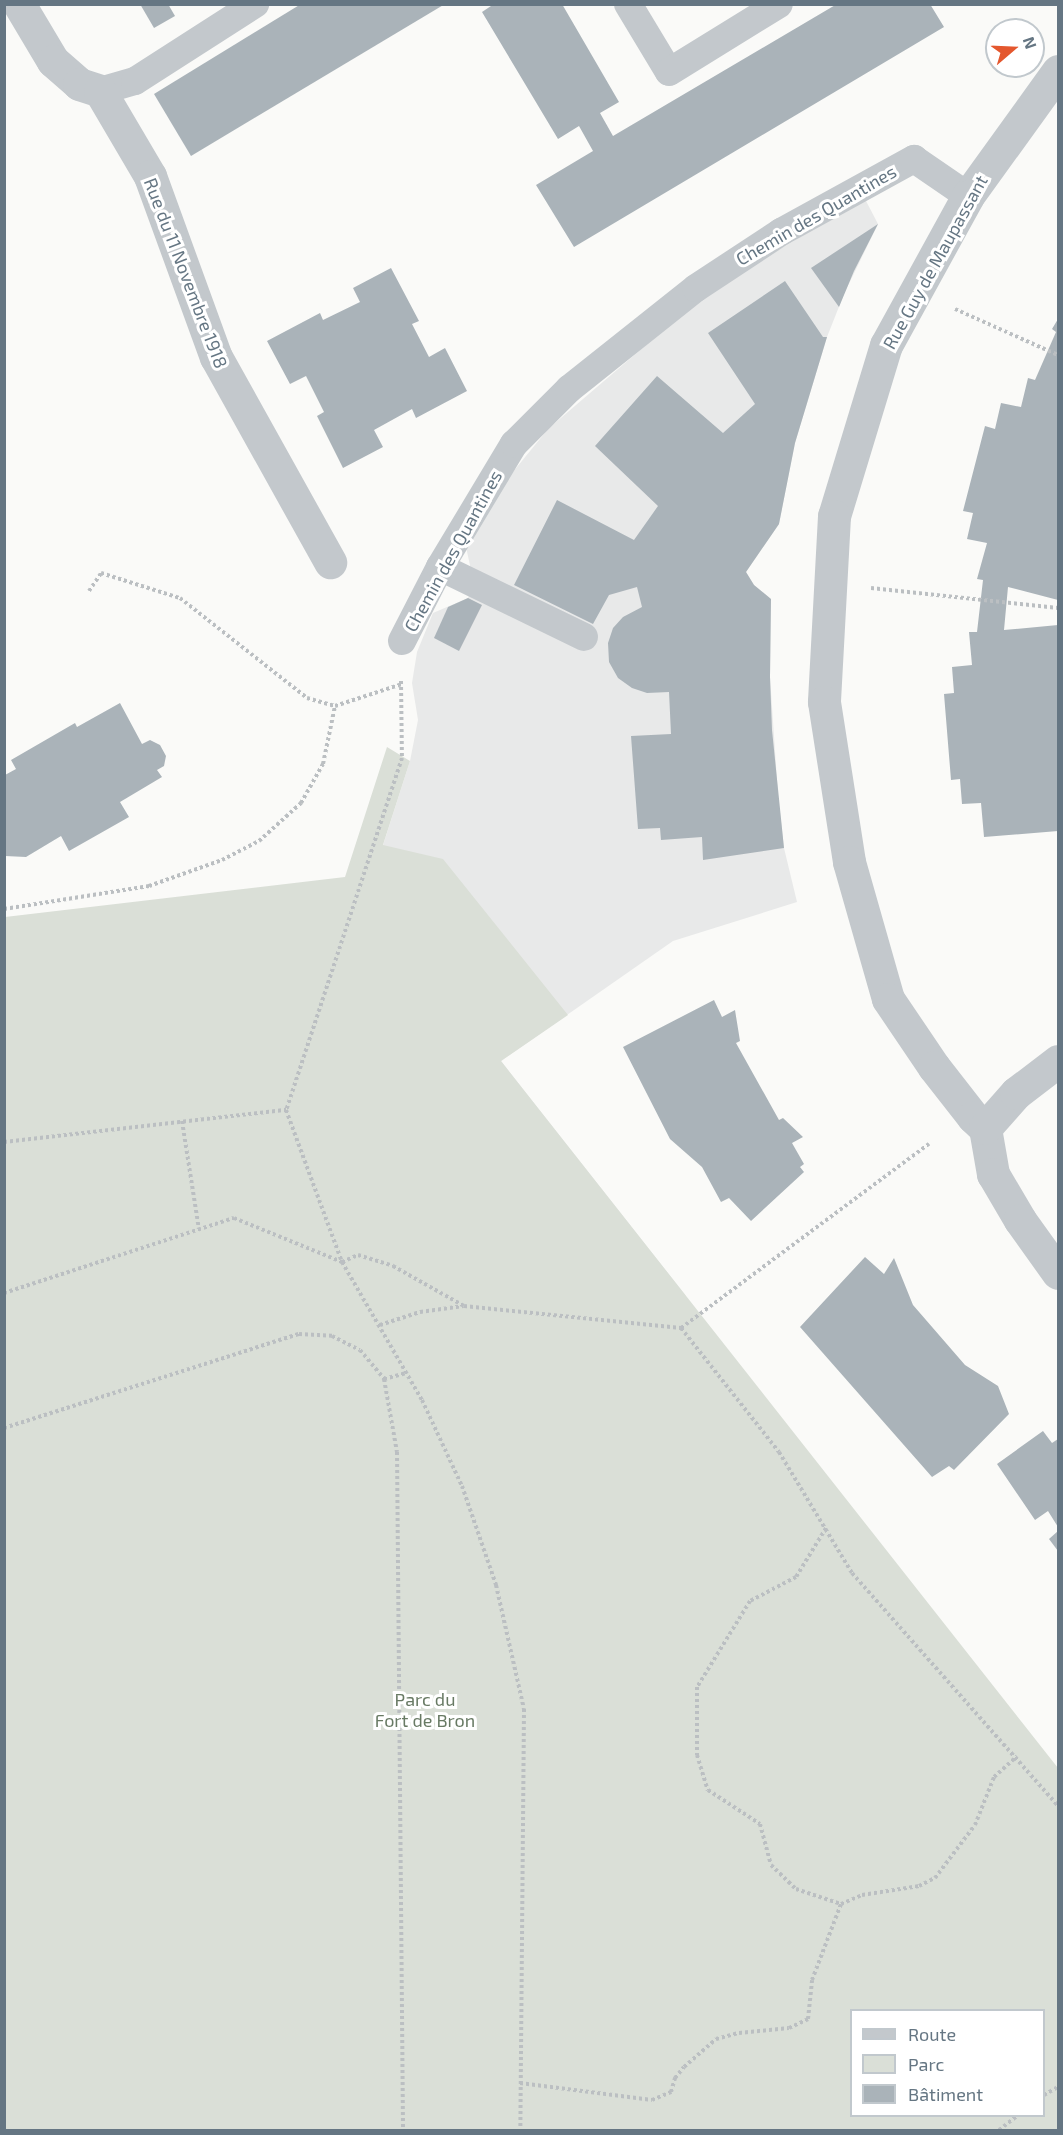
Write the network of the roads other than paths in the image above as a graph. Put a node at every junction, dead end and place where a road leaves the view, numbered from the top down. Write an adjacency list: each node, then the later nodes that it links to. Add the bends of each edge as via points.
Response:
1 (19, 4): 6 (street, via 53,61 79,84)
2 (255, 4): 6 (lane, via 135,81)
3 (628, 4): 4 (lane, via 669,72)
4 (779, 4)
5 (1059, 71): 7 (street, Rue Guy de Maupassant)
6 (100, 91): 8 (street, Rue du 11 Novembre 1918, via 150,176 216,357)
7 (968, 196): 9 (lane, Chemin des Quantines, via 914,159 781,232 696,288 569,389 513,444); 13 (street, Rue Guy de Maupassant, via 886,345 834,516 824,702 849,862 888,999 934,1067)
8 (330, 562)
9 (440, 567): 10 (lane); 11 (lane, Chemin des Quantines)
10 (584, 637)
11 (402, 641)
12 (1059, 1061): 13 (street, via 1016,1093)
13 (985, 1128): 14 (street, via 993,1174)
14 (1059, 1274)

